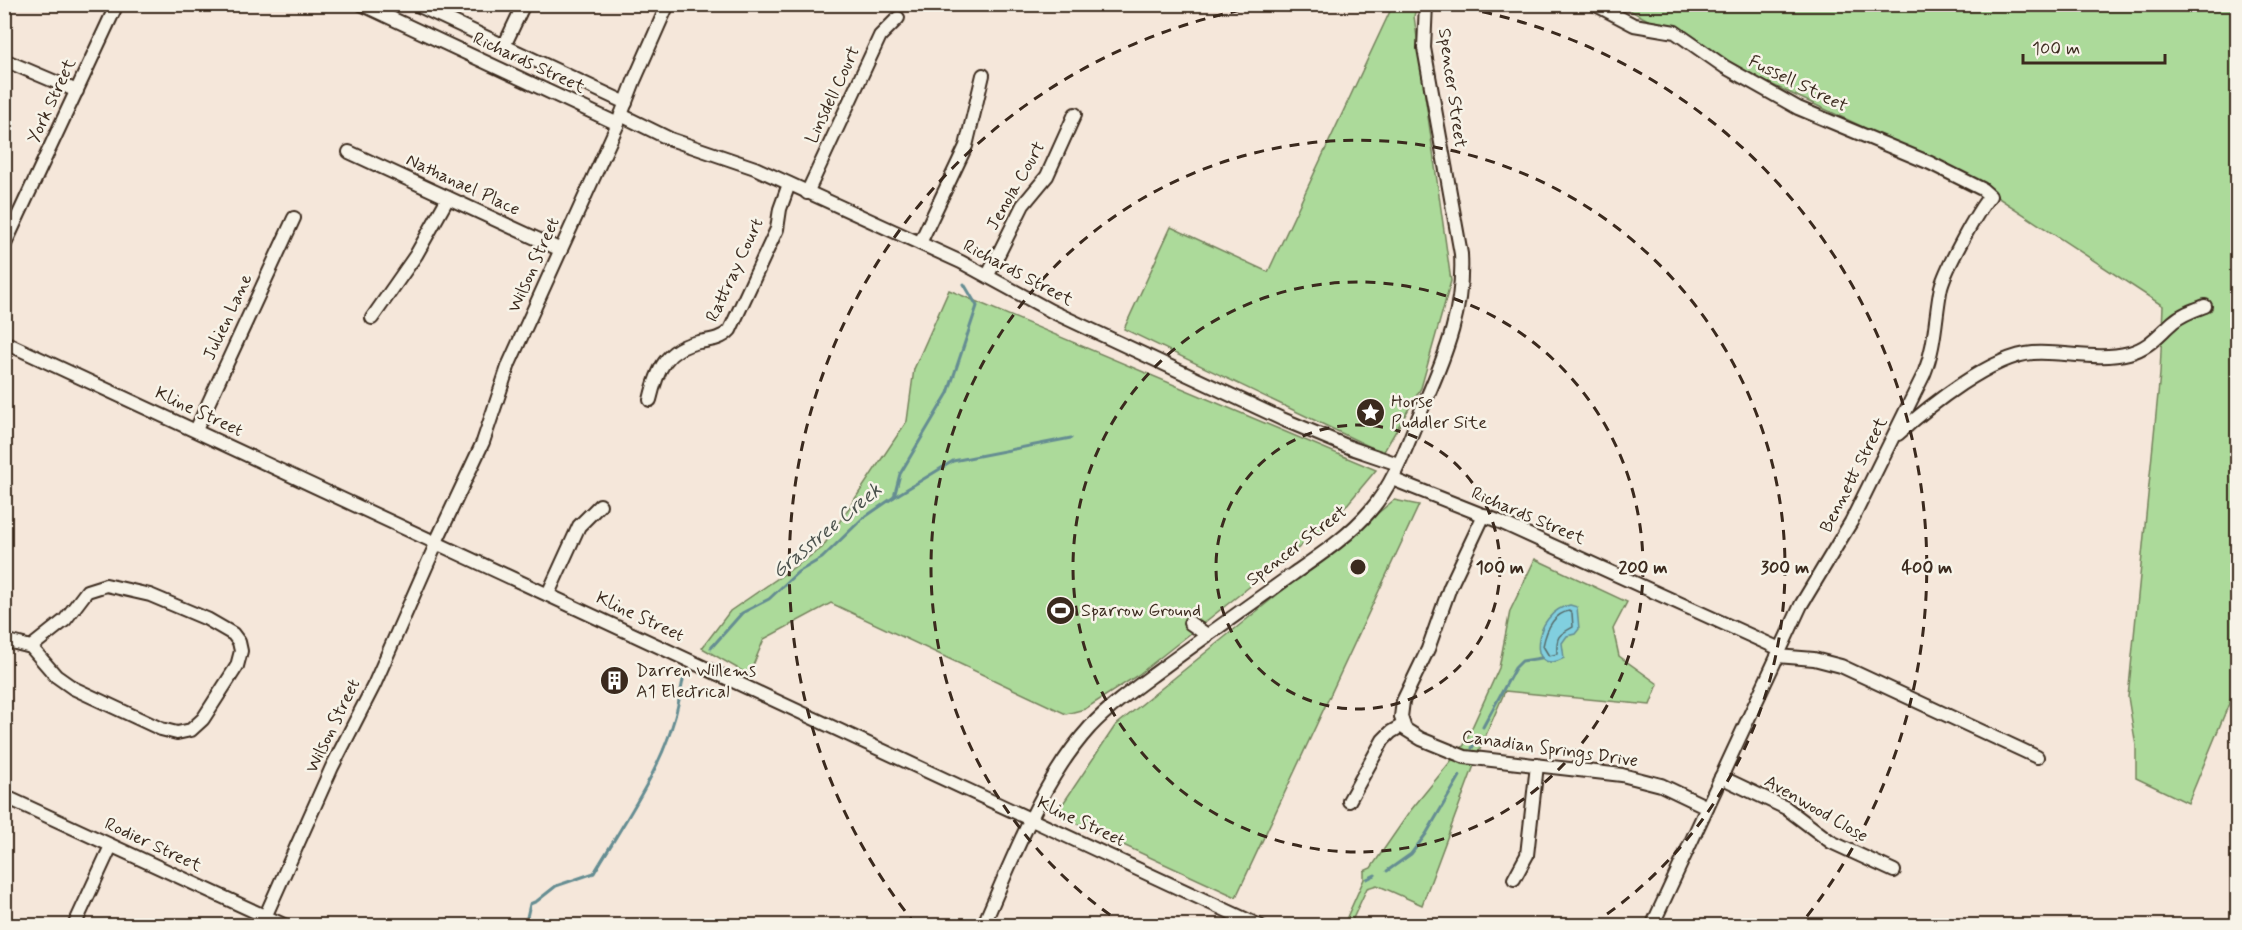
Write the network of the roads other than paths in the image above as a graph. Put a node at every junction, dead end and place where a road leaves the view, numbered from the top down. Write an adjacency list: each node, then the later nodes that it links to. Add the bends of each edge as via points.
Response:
1 (117, 4): 12 (street, York Street)
2 (361, 4): 13 (street, Richards Street)
3 (415, 4): 9 (street, Richards Street)
4 (524, 4): 9 (street)
5 (669, 4): 13 (street, Wilson Street)
6 (1426, 4): 31 (street, Spencer Street, via 1425,48 1461,254 1462,288 1451,335)
7 (1594, 4): 18 (street, Fussell Street, via 1634,25 1675,32 1725,68 1798,108 1930,163)
8 (898, 18): 17 (street, Linsdell Court, via 880,36)
9 (504, 46): 13 (street, Richards Street)
10 (4, 60): 12 (street)
11 (983, 75): 21 (street, via 966,146)
12 (76, 93): 22 (street, York Street)
13 (622, 114): 16 (street, Richards Street, via 670,139 737,161); 23 (street, Wilson Street)
14 (1075, 114): 24 (street, Jenola Court, via 1047,176 1023,205)
15 (349, 152): 19 (street, Nathanael Place)
16 (789, 184): 17 (street, Richards Street); 28 (street, Rattray Court, via 777,230 730,330 718,338 675,350 656,375)
17 (807, 193): 21 (street, Richards Street)
18 (1990, 196): 30 (street, Bennett Street, via 1944,279 1928,366)
19 (448, 198): 23 (street, Nathanael Place); 26 (street, via 416,255)
20 (294, 218): 29 (street, Julien Lane)
21 (920, 243): 24 (street, Richards Street)
22 (4, 246)
23 (561, 250): 35 (street, Wilson Street, via 509,364 483,442)
24 (988, 275): 31 (street, Richards Street, via 1051,311 1239,399)
25 (2205, 306): 30 (street, via 2173,322 2151,344 2128,353 2105,356 2034,352 2005,360 1953,389)
26 (372, 318)
27 (5, 342): 29 (street, Kline Street)
28 (650, 400)
29 (196, 430): 35 (street, Kline Street)
30 (1892, 438): 41 (street, Bennett Street)
31 (1398, 464): 32 (street, Spencer Street)
32 (1392, 479): 34 (street, Richards Street); 38 (street, Spencer Street, via 1372,509 1352,529)
33 (600, 505): 36 (street, via 579,526)
34 (1484, 515): 41 (street, Richards Street); 42 (street, via 1403,701)
35 (437, 542): 36 (street, Kline Street); 53 (street, Wilson Street)
36 (548, 594): 49 (street, Kline Street)
37 (1190, 623): 38 (street)
38 (1207, 635): 49 (street, Spencer Street, via 1091,726 1060,766)
39 (4, 640): 40 (street)
40 (31, 647): 40 (street, via 64,620 84,593 106,585 150,595 213,622 233,634 241,651 237,666 203,719 191,730 177,733 69,686)
41 (1779, 653): 43 (street, Richards Street, via 1841,666); 45 (street, Bennett Street)
42 (1403, 725): 44 (street, Canadian Springs Drive, via 1414,736 1460,756); 47 (street, via 1383,740)
43 (2037, 757)
44 (1537, 765): 48 (street, Canadian Springs Drive, via 1661,785); 52 (street, via 1527,855)
45 (1721, 777): 48 (street, Bennett Street); 51 (street, Avenwood Close, via 1786,808 1831,842)
46 (4, 796): 50 (street, Rodier Street)
47 (1349, 801)
48 (1707, 807): 58 (street, Bennett Street)
49 (1032, 819): 56 (street, Spencer Street); 57 (street, Kline Street)
50 (111, 846): 53 (street, Rodier Street); 54 (street)
51 (1894, 871)
52 (1514, 879)
53 (263, 921): 55 (street, Rodier Street)
54 (74, 926)
55 (286, 926)
56 (983, 926)
57 (1260, 926)
58 (1652, 926)

